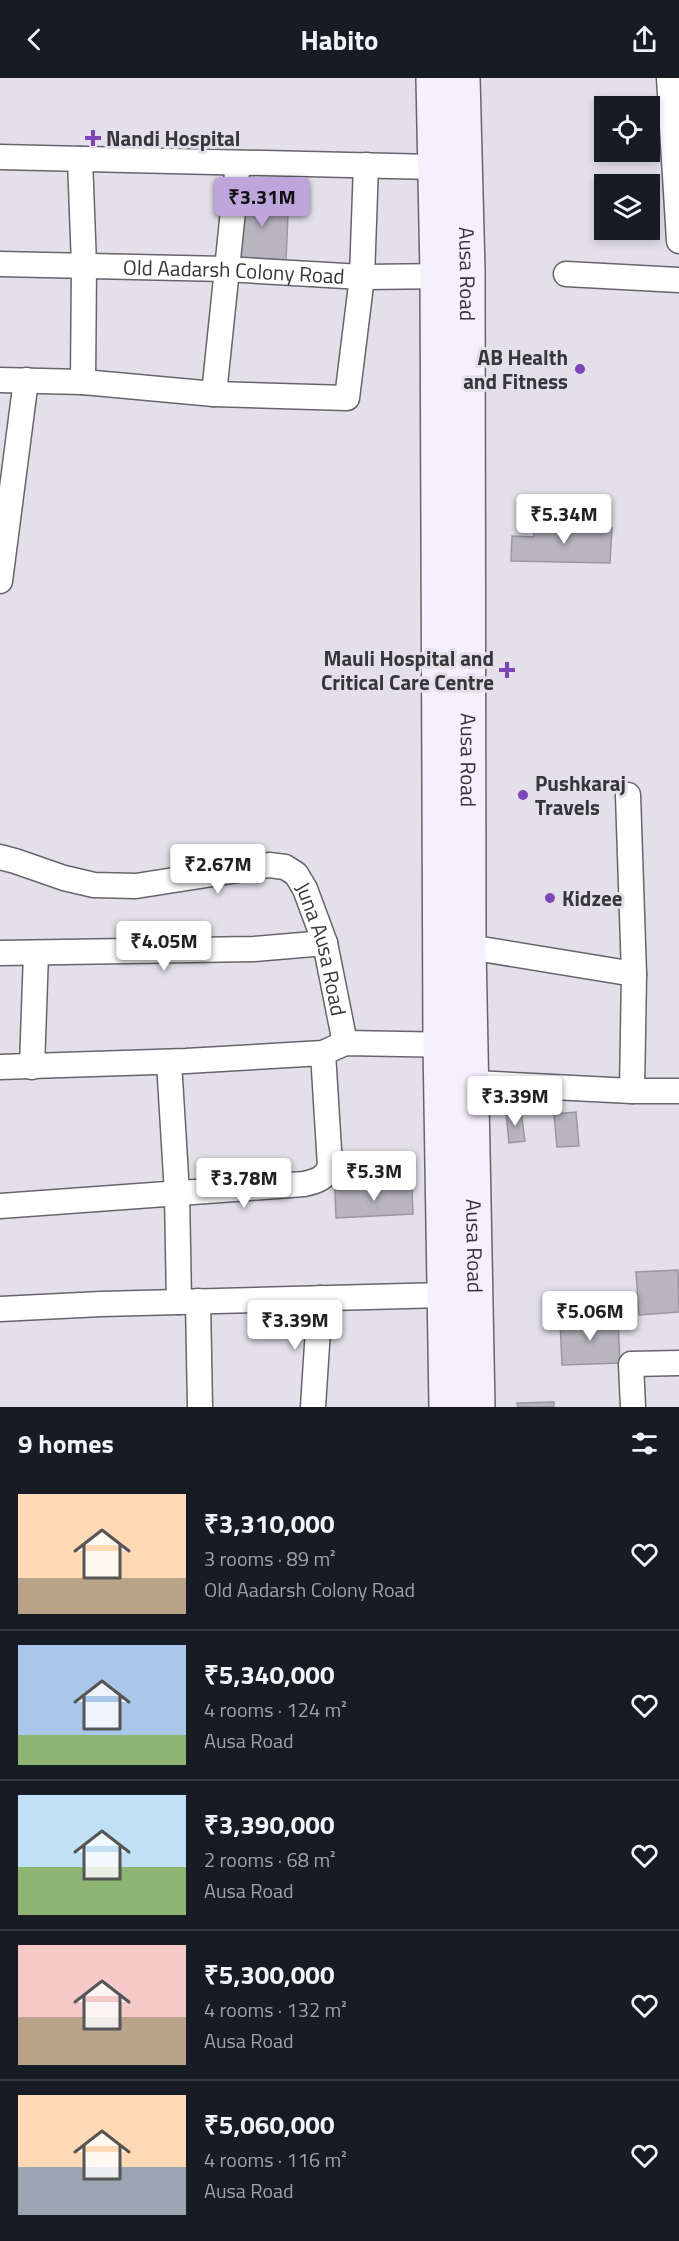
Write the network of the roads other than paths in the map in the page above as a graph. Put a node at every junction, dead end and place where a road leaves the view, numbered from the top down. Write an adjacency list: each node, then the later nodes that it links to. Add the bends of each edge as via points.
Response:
1 (433, 78): 9 (main road)
2 (463, 78): 15 (main road, Ausa Road)
3 (669, 78): 4 (street)
4 (676, 138): 10 (street)
5 (0, 157): 6 (street)
6 (80, 159): 7 (street); 12 (street)
7 (237, 163): 8 (street); 13 (street)
8 (366, 165): 9 (street); 16 (street)
9 (434, 167): 15 (main road)
10 (679, 241)
11 (0, 264): 12 (street, Old Aadarsh Colony Road)
12 (84, 266): 13 (street, Old Aadarsh Colony Road); 20 (street)
13 (225, 268): 16 (street, Old Aadarsh Colony Road); 21 (street)
14 (567, 274): 17 (street)
15 (452, 276): 16 (street, Old Aadarsh Colony Road); 26 (main road, Ausa Road); 31 (main road)
16 (362, 277): 21 (street, via 347,398)
17 (679, 280)
18 (0, 380): 19 (street)
19 (26, 380): 20 (street); 22 (street)
20 (83, 382): 21 (street)
21 (214, 394)
22 (0, 582)
23 (628, 795): 29 (street)
24 (0, 857): 25 (street, Juna Ausa Road, via 94,885 136,886 269,865 285,867 296,874 304,889)
25 (325, 943): 28 (street, via 254,949); 30 (street, Juna Ausa Road)
26 (470, 947): 29 (street); 31 (main road, Ausa Road)
27 (0, 953): 28 (street)
28 (36, 953): 35 (street)
29 (634, 974): 37 (street)
30 (345, 1043): 31 (street); 32 (street)
31 (456, 1045): 36 (main road)
32 (323, 1053): 33 (street); 39 (street, via 330,1166 326,1176 304,1184)
33 (169, 1062): 35 (street); 39 (street)
34 (0, 1067): 35 (street)
35 (32, 1067)
36 (456, 1082): 37 (street); 41 (main road); 49 (main road, Ausa Road)
37 (632, 1091): 38 (street)
38 (679, 1091)
39 (177, 1193): 40 (street); 43 (street)
40 (0, 1206)
41 (444, 1295): 42 (street); 48 (main road)
42 (320, 1298): 43 (street); 47 (street)
43 (189, 1302): 44 (street); 46 (street)
44 (0, 1309)
45 (679, 1363): 50 (street, via 631,1364)
46 (200, 1407)
47 (313, 1407)
48 (446, 1407)
49 (478, 1407)
50 (633, 1407)

